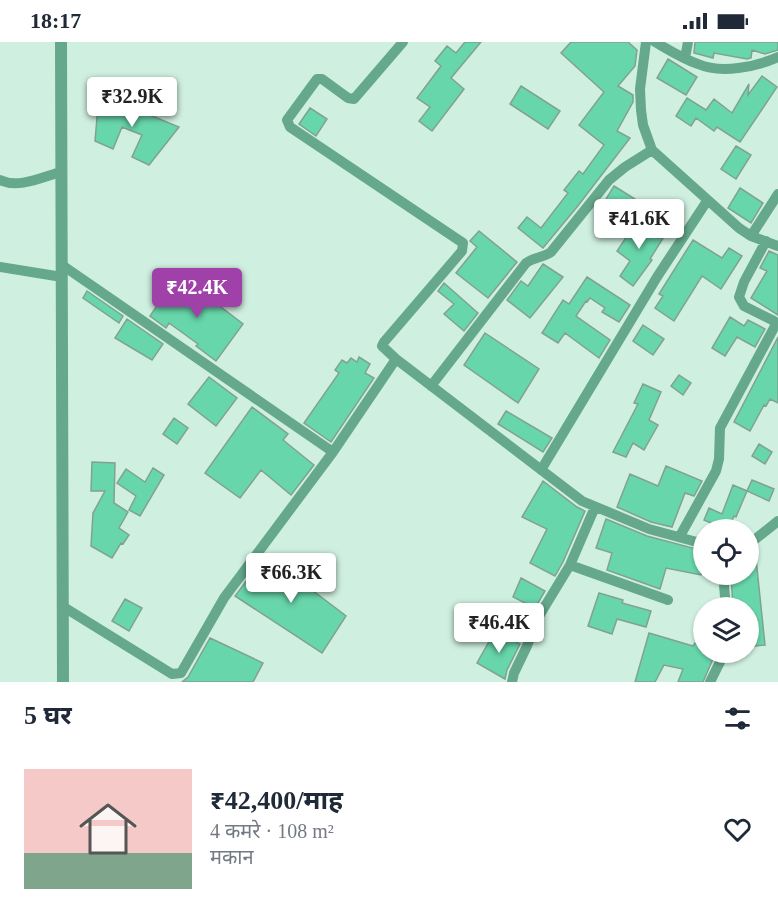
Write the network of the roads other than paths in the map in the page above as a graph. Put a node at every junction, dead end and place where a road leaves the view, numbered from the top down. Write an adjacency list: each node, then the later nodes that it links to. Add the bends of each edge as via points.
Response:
1 (61, 42): 9 (street)
2 (403, 42): 18 (street, via 354,99 317,79 287,120 290,128 463,243 462,251 384,342 384,350)
3 (646, 42): 8 (street, via 641,110)
4 (655, 42): 7 (street)
5 (688, 42): 7 (street)
6 (778, 57): 7 (street, via 744,67 715,68)
7 (685, 58)
8 (652, 150): 12 (street); 19 (street, via 609,180 551,252 526,263)
9 (62, 172): 10 (street, via 23,183); 17 (street)
10 (0, 180)
11 (778, 194): 13 (street)
12 (707, 201): 13 (street); 21 (street)
13 (751, 236): 14 (street)
14 (766, 242): 15 (street); 24 (street, via 739,297 744,306 776,324 720,428 716,471)
15 (778, 246)
16 (0, 267): 17 (street)
17 (62, 271): 20 (street); 29 (street)
18 (396, 359): 19 (street); 20 (street)
19 (431, 386): 21 (street)
20 (333, 452): 29 (street, via 224,598 181,674 172,674)
21 (541, 470): 22 (street)
22 (595, 507): 24 (street, via 649,529); 27 (street)
23 (778, 521): 25 (street)
24 (680, 536): 26 (street)
25 (759, 536)
26 (693, 540)
27 (570, 565): 28 (street); 32 (street, via 536,621)
28 (668, 600)
29 (63, 606): 31 (street)
30 (720, 663): 33 (street)
31 (63, 682)
32 (512, 682)
33 (710, 682)

